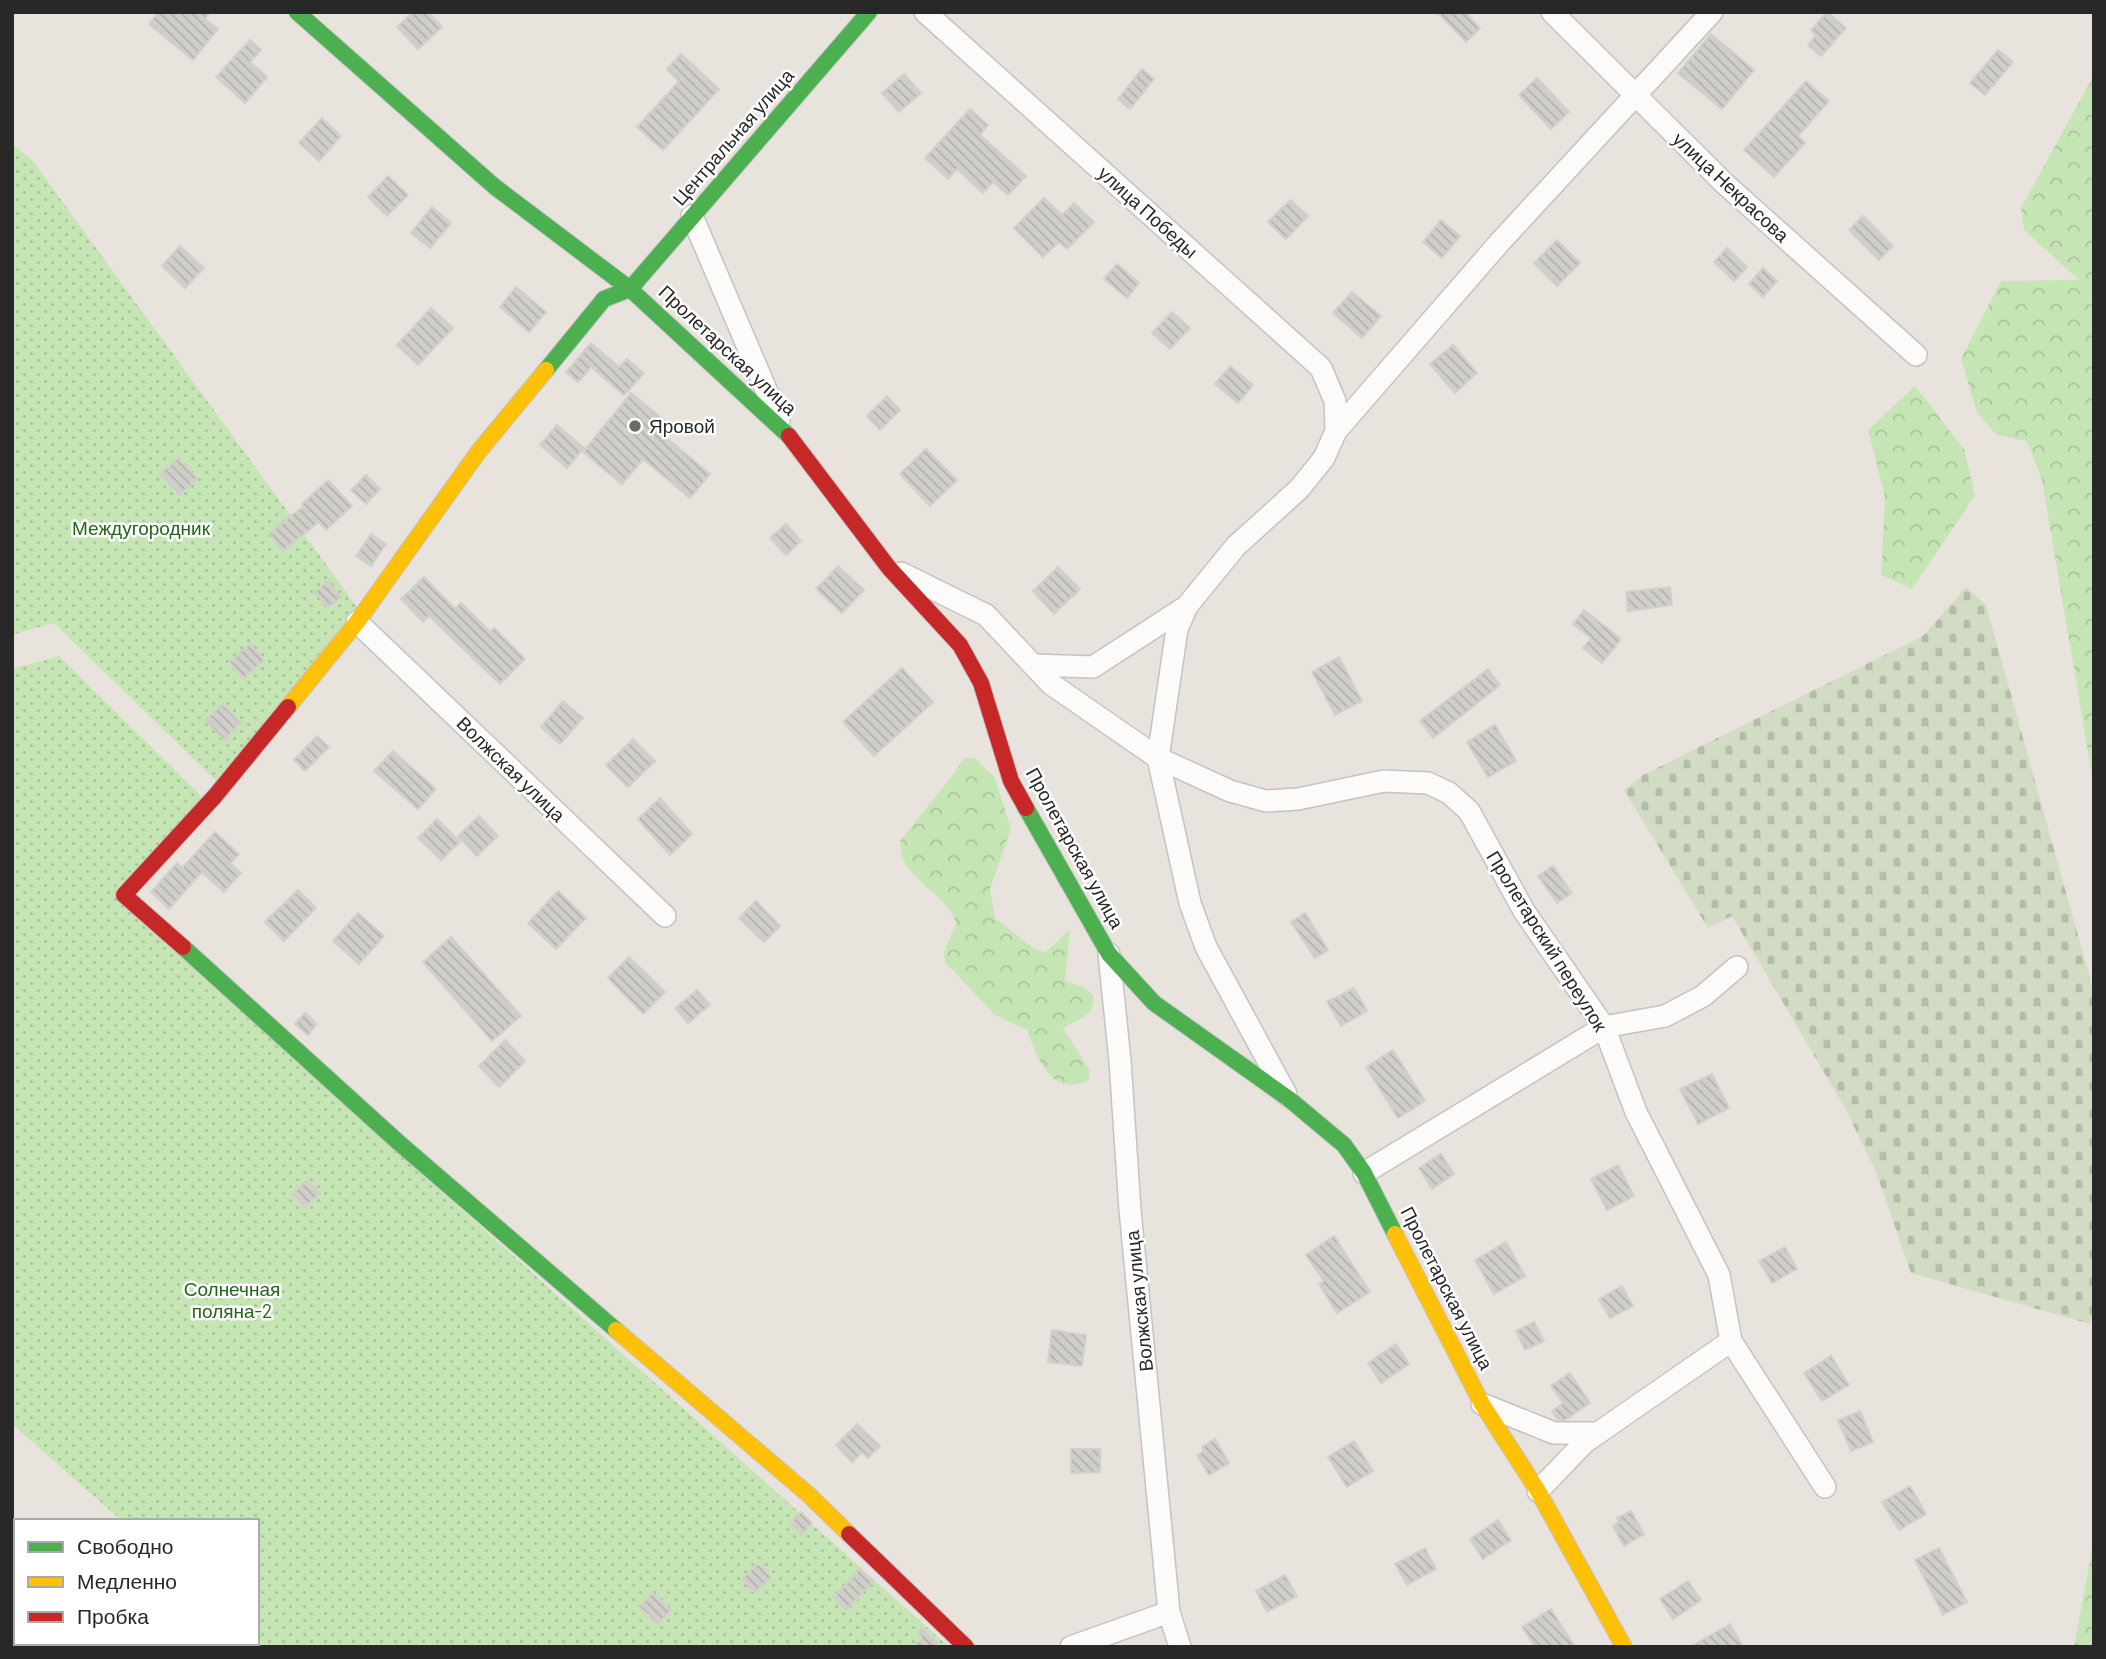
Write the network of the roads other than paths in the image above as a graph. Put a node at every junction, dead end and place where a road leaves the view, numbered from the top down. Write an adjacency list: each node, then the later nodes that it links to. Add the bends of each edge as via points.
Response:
1 (297, 12): 8 (street, Пролетарская улица, via 495,187)
2 (869, 12): 7 (street, Центральная улица)
3 (925, 12): 11 (street, улица Победы, via 1321,368 1335,401)
4 (1552, 12): 6 (street, улица Некрасова)
5 (1712, 12): 6 (street)
6 (1635, 94): 9 (street, улица Некрасова, via 1725,184); 11 (street)
7 (692, 216): 8 (street, Центральная улица); 10 (street)
8 (630, 289): 10 (street, Пролетарская улица); 14 (street, via 604,299 479,451)
9 (1916, 355)
10 (783, 429): 12 (street, Пролетарская улица)
11 (1336, 431): 13 (street, via 1324,458 1298,489 1236,546)
12 (889, 568): 15 (street, Пролетарский переулок, via 986,615); 18 (street, Пролетарская улица, via 960,645 981,683 1011,781)
13 (1187, 606): 15 (street, via 1093,667); 16 (street, via 1177,629)
14 (357, 622): 17 (street, Волжская улица); 29 (street, via 215,796 124,895 398,1142 809,1494)
15 (1034, 665): 16 (street, Пролетарский переулок, via 1051,684)
16 (1158, 758): 20 (street, Пролетарский переулок, via 1230,791 1266,801 1384,781 1429,783 1449,793 1469,811 1524,911); 21 (street, via 1190,903 1206,947)
17 (665, 916)
18 (1109, 954): 21 (street, Пролетарская улица, via 1154,1003); 28 (street, Волжская улица)
19 (1737, 967): 20 (street, via 1703,996 1665,1016)
20 (1604, 1027): 22 (street); 23 (street, Пролетарский переулок, via 1636,1112 1719,1275)
21 (1289, 1099): 22 (street, Пролетарская улица, via 1344,1145)
22 (1364, 1173): 24 (street, Пролетарская улица)
23 (1731, 1340): 25 (street); 26 (street)
24 (1482, 1404): 25 (street, via 1554,1433); 27 (street, Пролетарская улица)
25 (1598, 1433): 27 (street)
26 (1825, 1487)
27 (1538, 1491): 32 (street, Пролетарская улица)
28 (1169, 1612): 30 (street); 31 (street, Волжская улица)
29 (966, 1647)
30 (1071, 1647)
31 (1180, 1647)
32 (1624, 1647)

